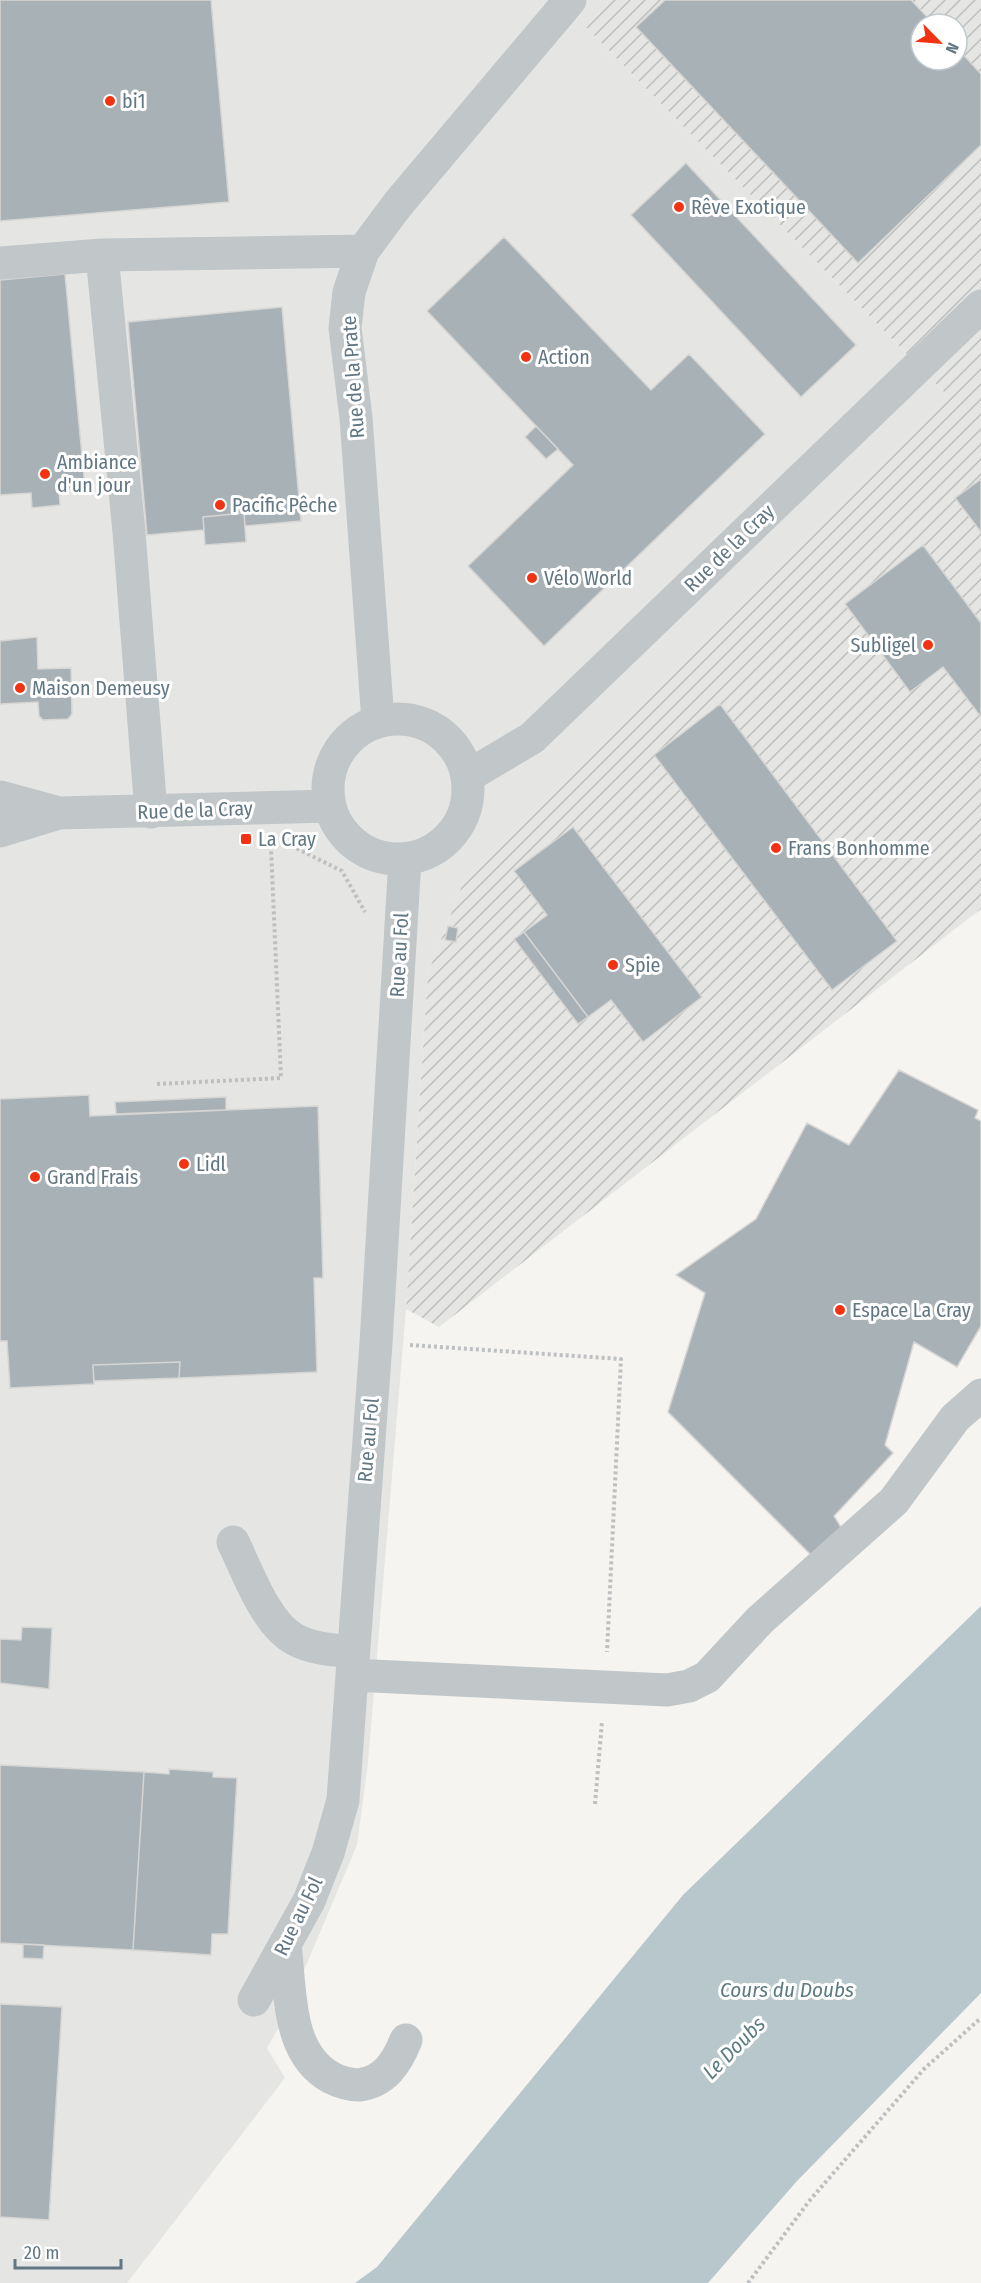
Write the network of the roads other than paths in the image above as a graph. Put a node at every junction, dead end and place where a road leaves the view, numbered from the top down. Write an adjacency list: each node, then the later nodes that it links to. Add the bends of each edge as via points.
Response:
1 (570, 0): 2 (street, Rue de la Prate)
2 (363, 251): 3 (street); 6 (street, Rue de la Prate, via 349,292 345,328 356,418)
3 (102, 255): 4 (street); 10 (street)
4 (0, 262)
5 (981, 306): 7 (street, Rue de la Cray, via 532,738)
6 (378, 721): 7 (street, via 401,718 424,723 445,736 460,754); 9 (street, via 343,745 328,785)
7 (468, 776): 13 (street, via 468,800 461,822 447,840 427,854)
8 (0, 797): 11 (street, Rue de la Cray)
9 (330, 806): 10 (street, Rue de la Cray); 13 (street, via 337,824 366,852)
10 (151, 812): 11 (street, Rue de la Cray)
11 (59, 813): 12 (street, Rue de la Cray)
12 (0, 831)
13 (405, 859): 16 (street, Rue au Fol)
14 (981, 1395): 16 (street, via 955,1418 894,1501 760,1620 707,1677 689,1686 668,1690 605,1687)
15 (233, 1542): 16 (street, via 270,1616 293,1639)
16 (352, 1664): 17 (street, Rue au Fol, via 343,1800 309,1901)
17 (285, 1945): 18 (street, Rue au Fol); 19 (street, via 295,2028 306,2057 318,2070 356,2085 372,2082 396,2062)
18 (254, 2000)
19 (406, 2040)

